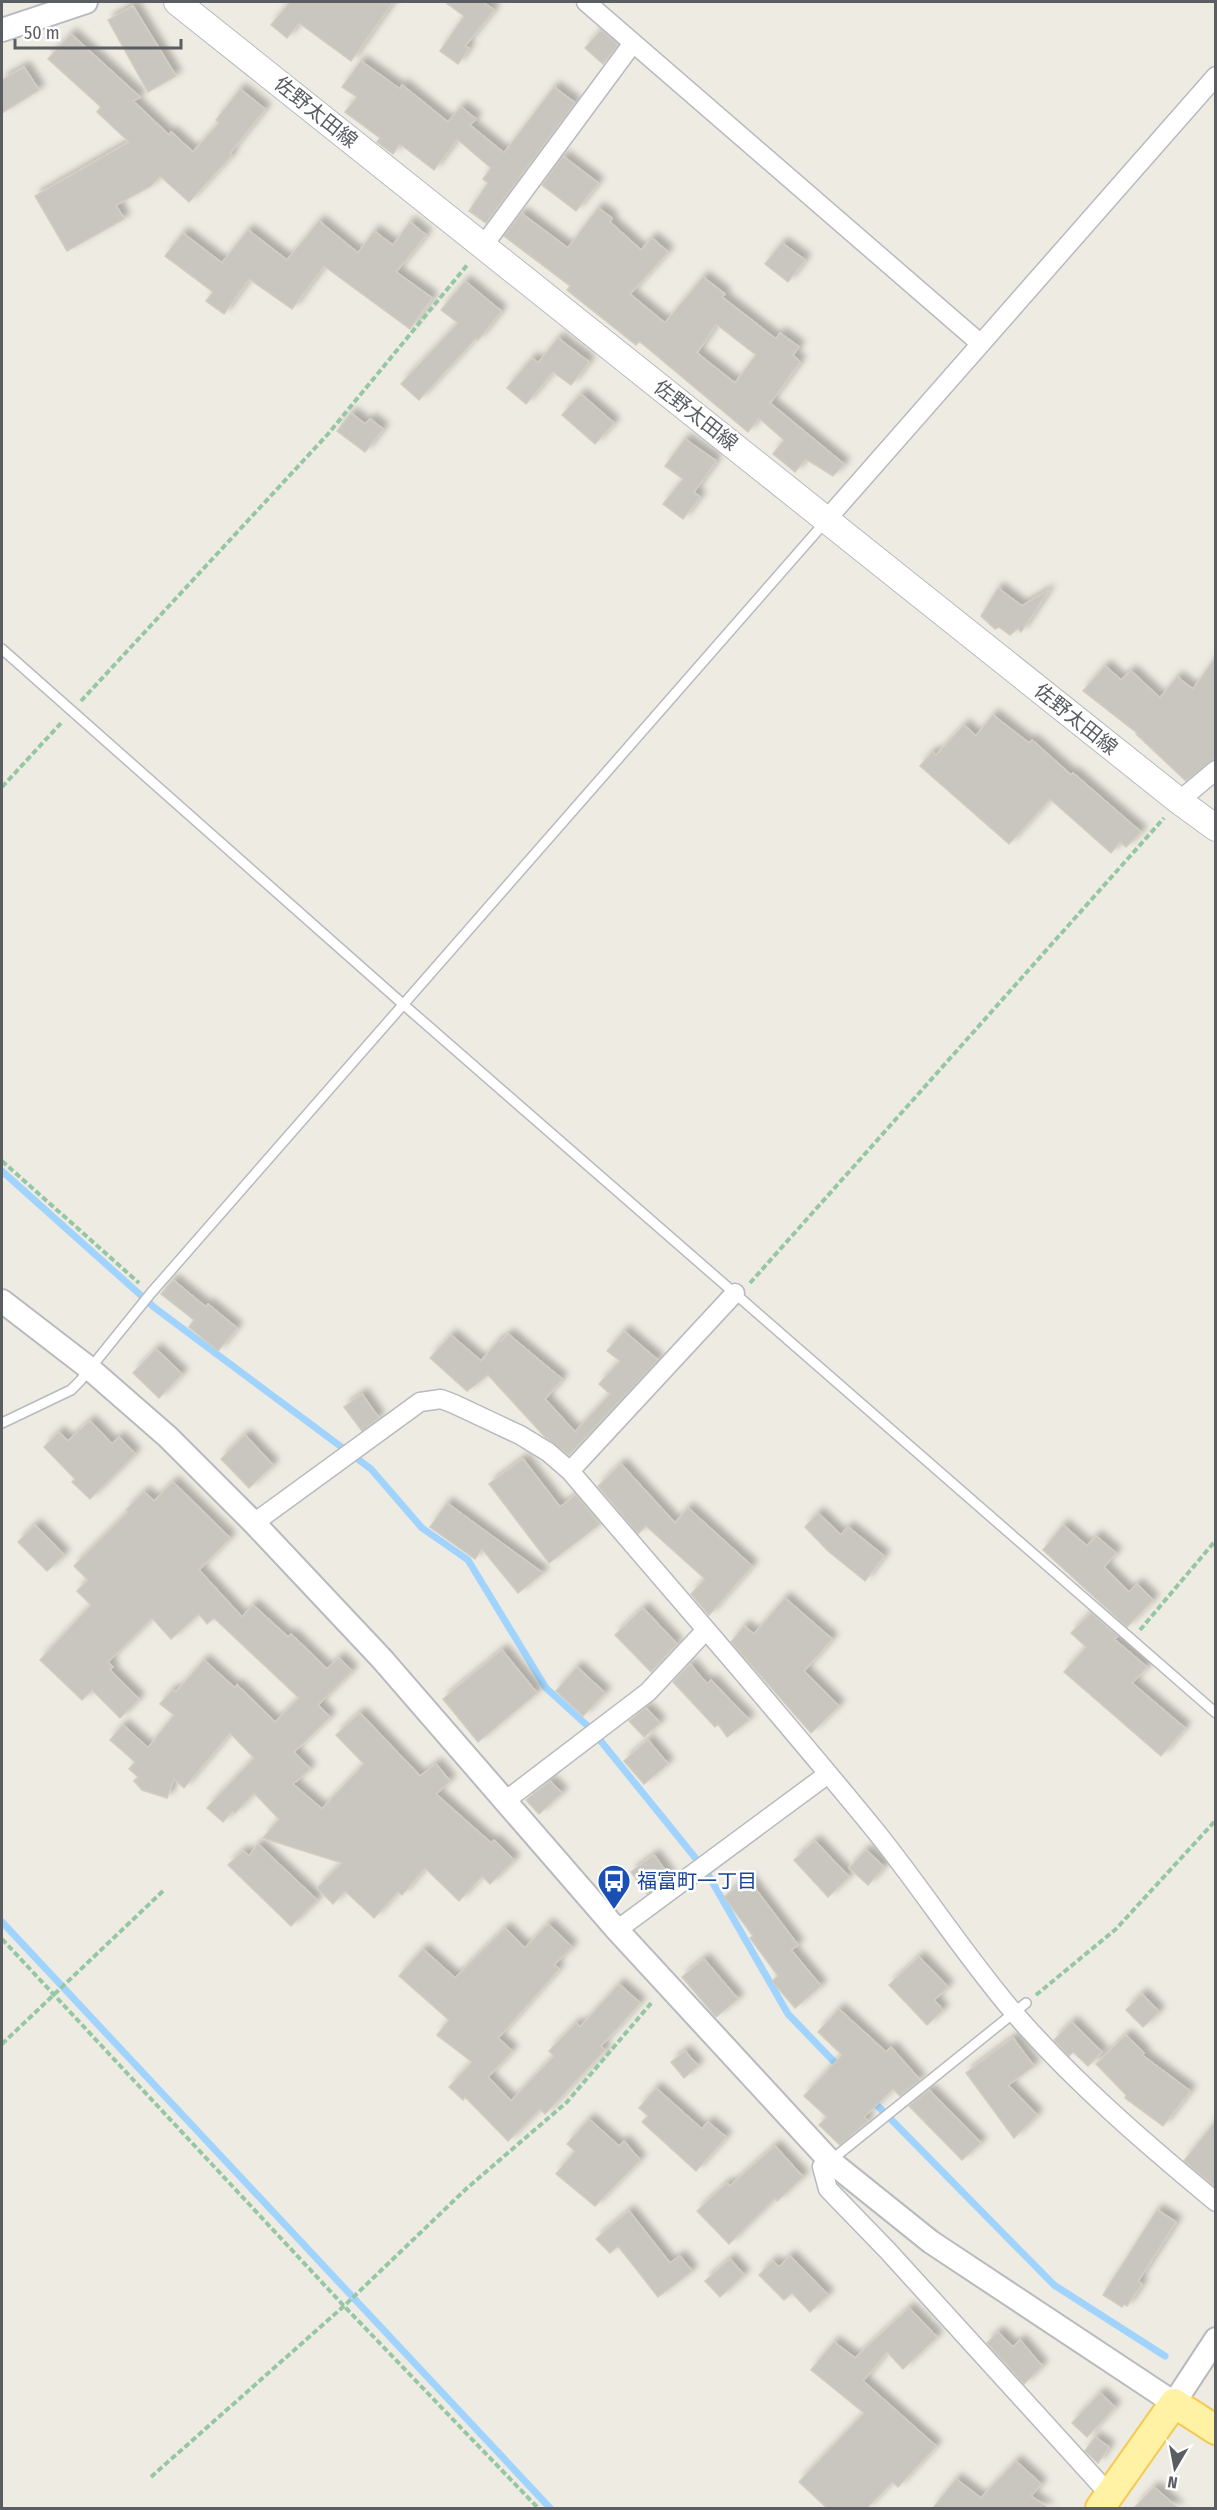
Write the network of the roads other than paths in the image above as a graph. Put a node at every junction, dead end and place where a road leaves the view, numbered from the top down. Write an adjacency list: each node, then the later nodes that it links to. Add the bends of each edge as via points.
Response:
1 (86, 2): 4 (street)
2 (177, 2): 7 (main road, 佐野太田線)
3 (586, 2): 5 (street)
4 (2, 30)
5 (633, 43): 7 (street); 8 (street)
6 (1215, 76): 8 (street)
7 (483, 246): 9 (main road, 佐野太田線)
8 (981, 344): 9 (street)
9 (827, 519): 12 (main road, 佐野太田線); 14 (lane)
10 (2, 649): 14 (lane)
11 (1215, 770): 12 (street)
12 (1179, 801): 13 (main road, 佐野太田線)
13 (1215, 828)
14 (404, 1005): 15 (lane); 17 (lane)
15 (737, 1294): 19 (street); 22 (lane)
16 (2, 1301): 17 (street)
17 (89, 1368): 18 (lane, via 71,1390); 20 (street, via 168,1437)
18 (2, 1423)
19 (570, 1471): 20 (street, via 539,1446 454,1404 441,1399 420,1402); 21 (street)
20 (254, 1523): 24 (street, via 382,1659)
21 (706, 1630): 23 (street); 24 (street, via 648,1692)
22 (1215, 1713)
23 (828, 1774): 25 (street); 26 (street)
24 (505, 1801): 25 (street)
25 (618, 1930): 27 (street)
26 (1020, 2008): 27 (lane); 28 (street, via 1071,2075)
27 (830, 2162): 30 (street, via 931,2242); 32 (street, via 822,2167 828,2188 888,2251)
28 (1215, 2202)
29 (1215, 2338): 30 (street)
30 (1174, 2403): 31 (main road); 32 (main road)
31 (1215, 2430)
32 (1105, 2501)

